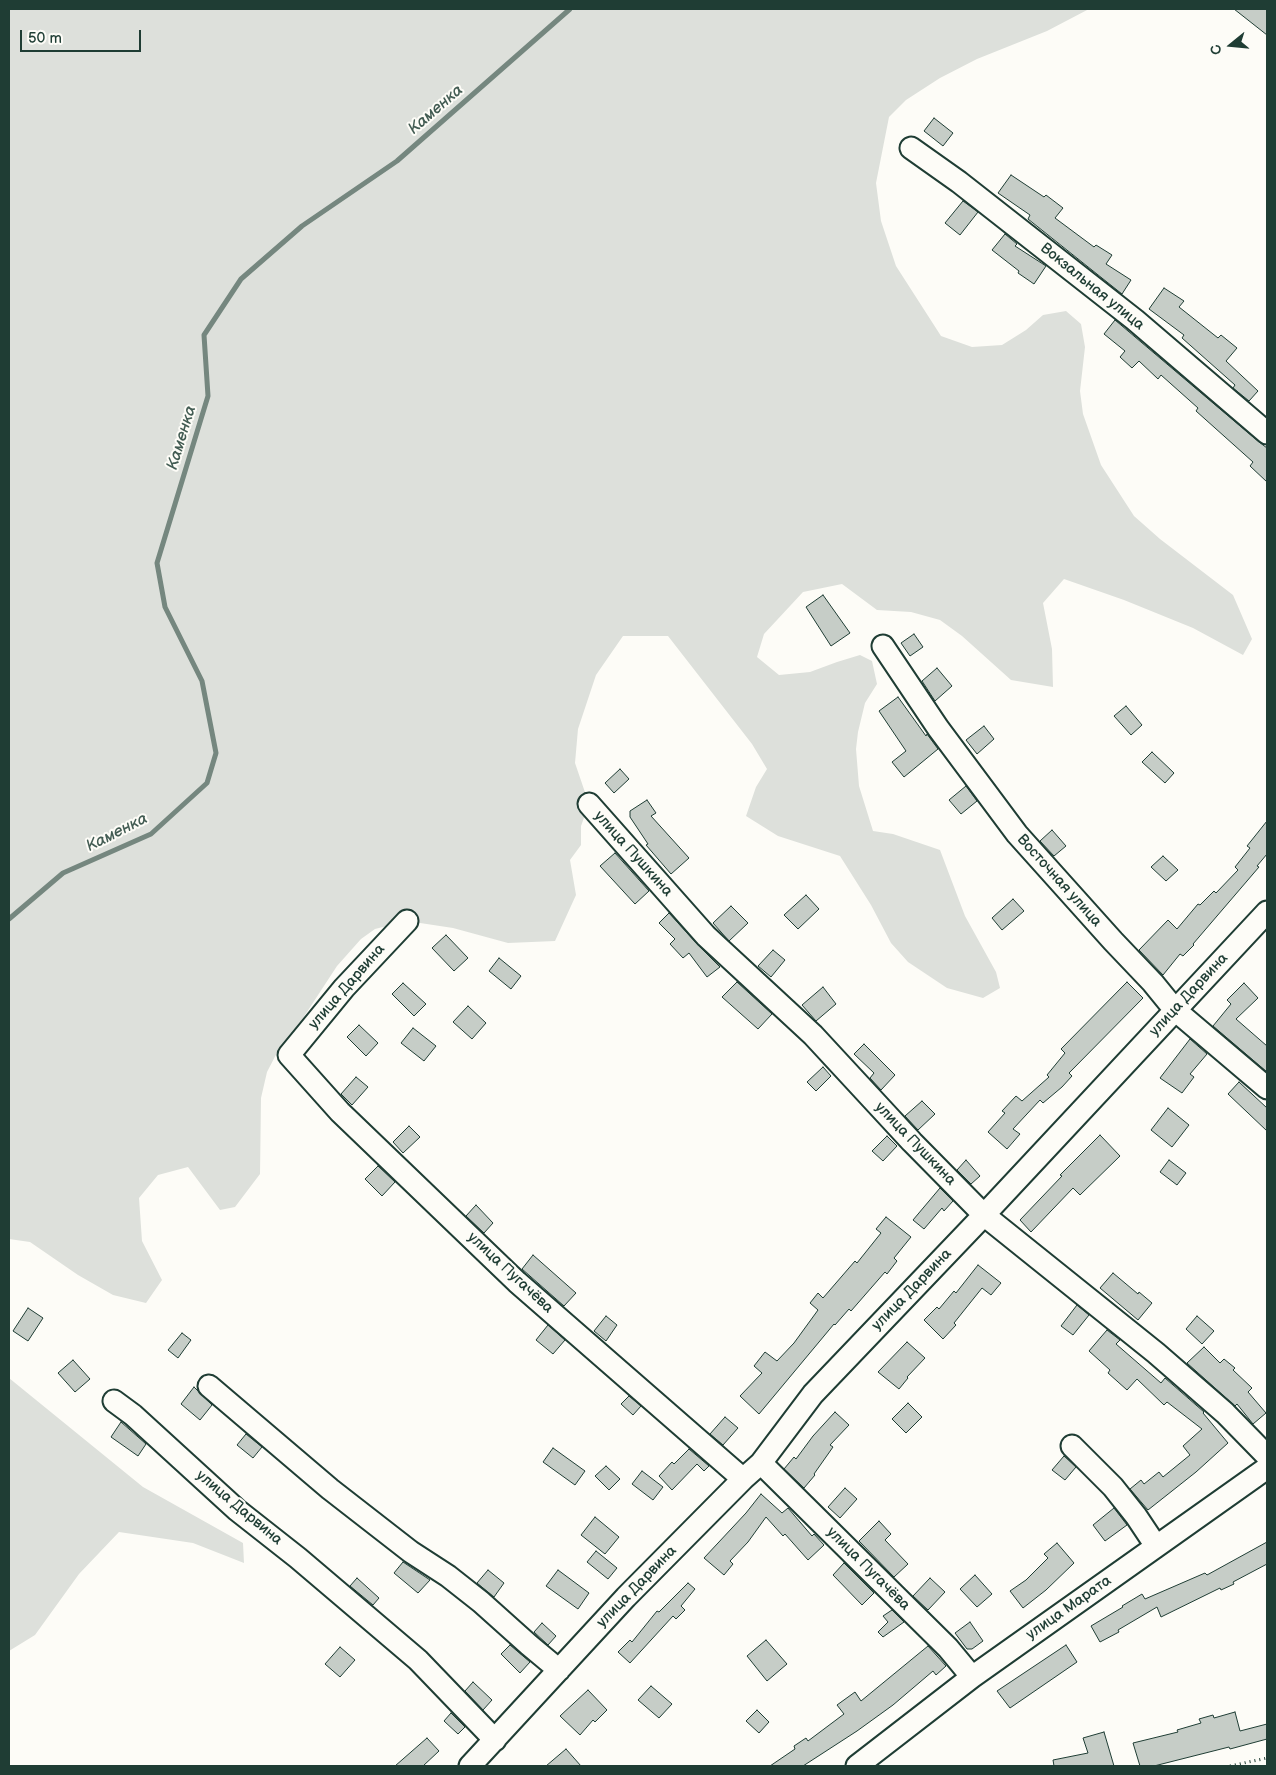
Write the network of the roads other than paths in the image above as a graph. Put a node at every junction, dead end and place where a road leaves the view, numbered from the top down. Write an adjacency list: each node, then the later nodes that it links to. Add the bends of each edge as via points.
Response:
1 (911, 148): 2 (street, Вокзальная улица, via 1135,320)
2 (1267, 433)
3 (883, 646): 7 (street, Восточная улица, via 938,728 1017,834)
4 (588, 804): 10 (street, улица Пушкина, via 706,936 813,1035)
5 (1267, 912): 7 (street, улица Дарвина)
6 (407, 921): 8 (street, улица Дарвина, via 344,988)
7 (1175, 1010): 9 (street, Восточная улица); 10 (street, улица Дарвина)
8 (289, 1055): 17 (street, улица Пугачёва, via 340,1112 518,1282)
9 (1267, 1088)
10 (984, 1215): 14 (street, улица Пушкина, via 1156,1353 1225,1413); 15 (street, улица Дарвина, via 813,1394)
11 (209, 1386): 19 (street, via 330,1489 481,1602)
12 (114, 1401): 21 (street, улица Дарвина, via 237,1510 418,1660)
13 (1072, 1446): 18 (street, via 1113,1487)
14 (1267, 1456)
15 (761, 1463): 17 (street, улица Дарвина); 20 (street, улица Пугачёва, via 948,1648)
16 (1267, 1468): 18 (street, улица Марата)
17 (743, 1479): 19 (street, улица Дарвина)
18 (1156, 1546): 20 (street, улица Марата)
19 (559, 1670): 21 (street, улица Дарвина)
20 (972, 1677): 23 (street, улица Марата)
21 (494, 1740): 22 (street, улица Дарвина)
22 (470, 1766)
23 (857, 1766)

